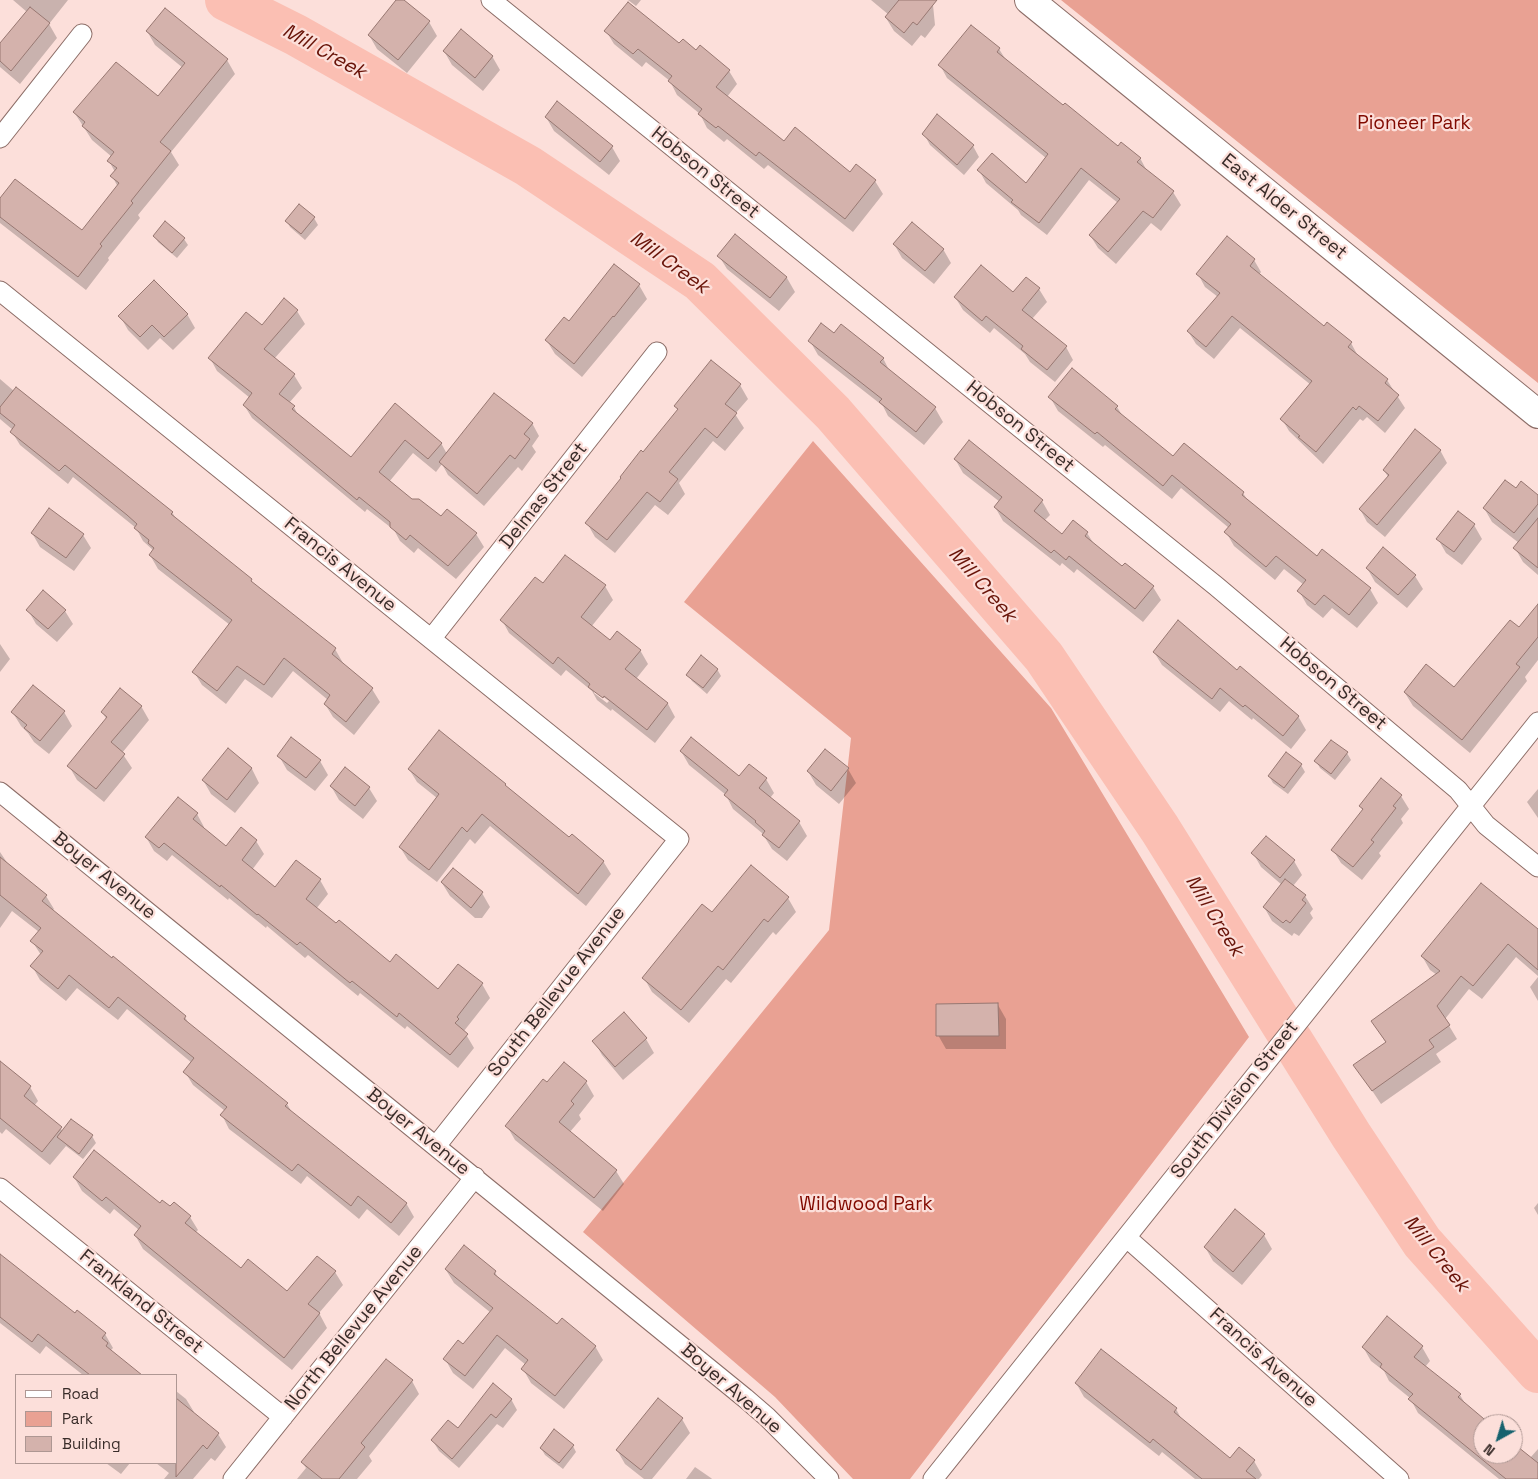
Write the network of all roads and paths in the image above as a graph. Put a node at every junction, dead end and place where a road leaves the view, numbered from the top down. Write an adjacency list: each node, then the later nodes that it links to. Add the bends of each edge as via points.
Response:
1 (491, 0): 11 (street, Hobson Street, via 1216,586 1458,790)
2 (1029, 0): 7 (main road, East Alder Street)
3 (82, 34): 4 (street)
4 (0, 138)
5 (0, 291): 8 (street, Francis Avenue)
6 (657, 352): 8 (street, Delmas Street)
7 (1538, 414)
8 (431, 639): 12 (street, Francis Avenue)
9 (1538, 722): 11 (street, South Division Street)
10 (0, 792): 14 (street, Boyer Avenue)
11 (1471, 806): 13 (street, Hobson Street, via 1486,825); 17 (street, South Division Street)
12 (679, 839): 14 (street, South Bellevue Avenue)
13 (1538, 867)
14 (436, 1146): 15 (street, Boyer Avenue)
15 (474, 1177): 18 (street, North Bellevue Avenue); 20 (street, Boyer Avenue, via 745,1398)
16 (0, 1188): 18 (street, Frankland Street)
17 (1127, 1238): 21 (street, South Division Street); 22 (street, Francis Avenue)
18 (283, 1416): 19 (street, North Bellevue Avenue)
19 (233, 1479)
20 (829, 1479)
21 (933, 1479)
22 (1399, 1479)

